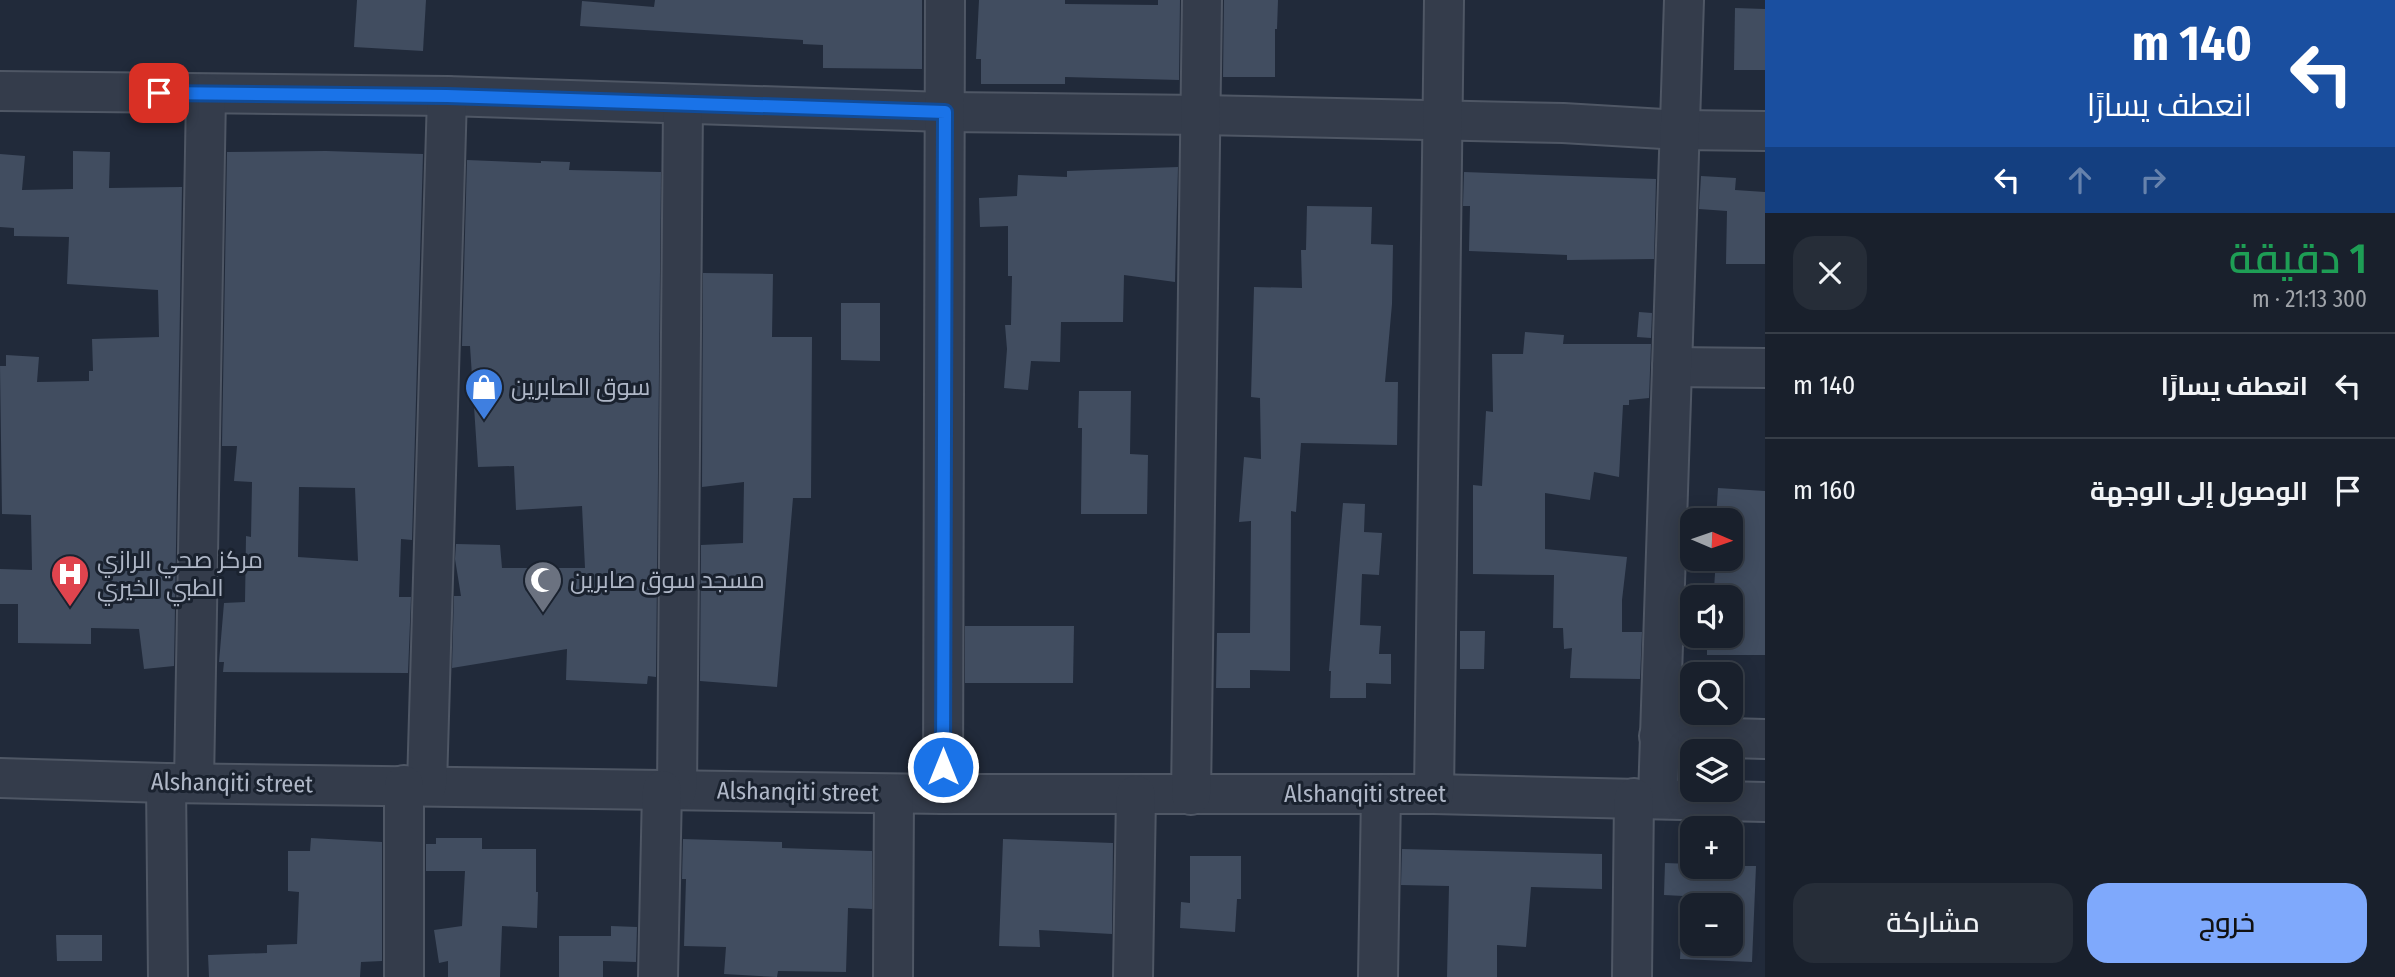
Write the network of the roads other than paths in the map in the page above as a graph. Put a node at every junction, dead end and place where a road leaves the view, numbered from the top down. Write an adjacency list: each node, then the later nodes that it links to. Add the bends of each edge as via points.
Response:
1 (945, 0): 9 (street)
2 (1202, 0): 10 (street)
3 (1444, 0): 11 (street)
4 (1684, 0): 12 (street)
5 (0, 91): 6 (street)
6 (206, 94): 7 (street); 19 (street)
7 (447, 96): 8 (street); 20 (street)
8 (683, 105): 9 (street); 21 (street)
9 (945, 112): 10 (street); 23 (street)
10 (1201, 115): 11 (street); 24 (street)
11 (1442, 121): 12 (street); 26 (street)
12 (1680, 130): 13 (street); 14 (street)
13 (1765, 131)
14 (1672, 367): 15 (street); 16 (street)
15 (1765, 368)
16 (1659, 736): 17 (street); 28 (street)
17 (1765, 738)
18 (0, 778): 19 (street, Alshanqiti street)
19 (180, 783): 20 (street, Alshanqiti street); 30 (street)
20 (415, 785): 21 (street, Alshanqiti street); 31 (street)
21 (669, 790): 22 (street, Alshanqiti street); 32 (street)
22 (894, 794): 23 (street, Alshanqiti street); 33 (street)
23 (943, 794): 27 (street, Alshanqiti street)
24 (1191, 794): 25 (street, Alshanqiti street); 27 (street, Alshanqiti street)
25 (1381, 794): 26 (street, Alshanqiti street); 35 (street)
26 (1434, 794): 28 (street, Alshanqiti street)
27 (1136, 795): 34 (street)
28 (1646, 798): 29 (street, Alshanqiti street); 36 (street)
29 (1765, 802)
30 (168, 977)
31 (404, 977)
32 (659, 977)
33 (893, 977)
34 (1133, 977)
35 (1378, 977)
36 (1632, 977)

